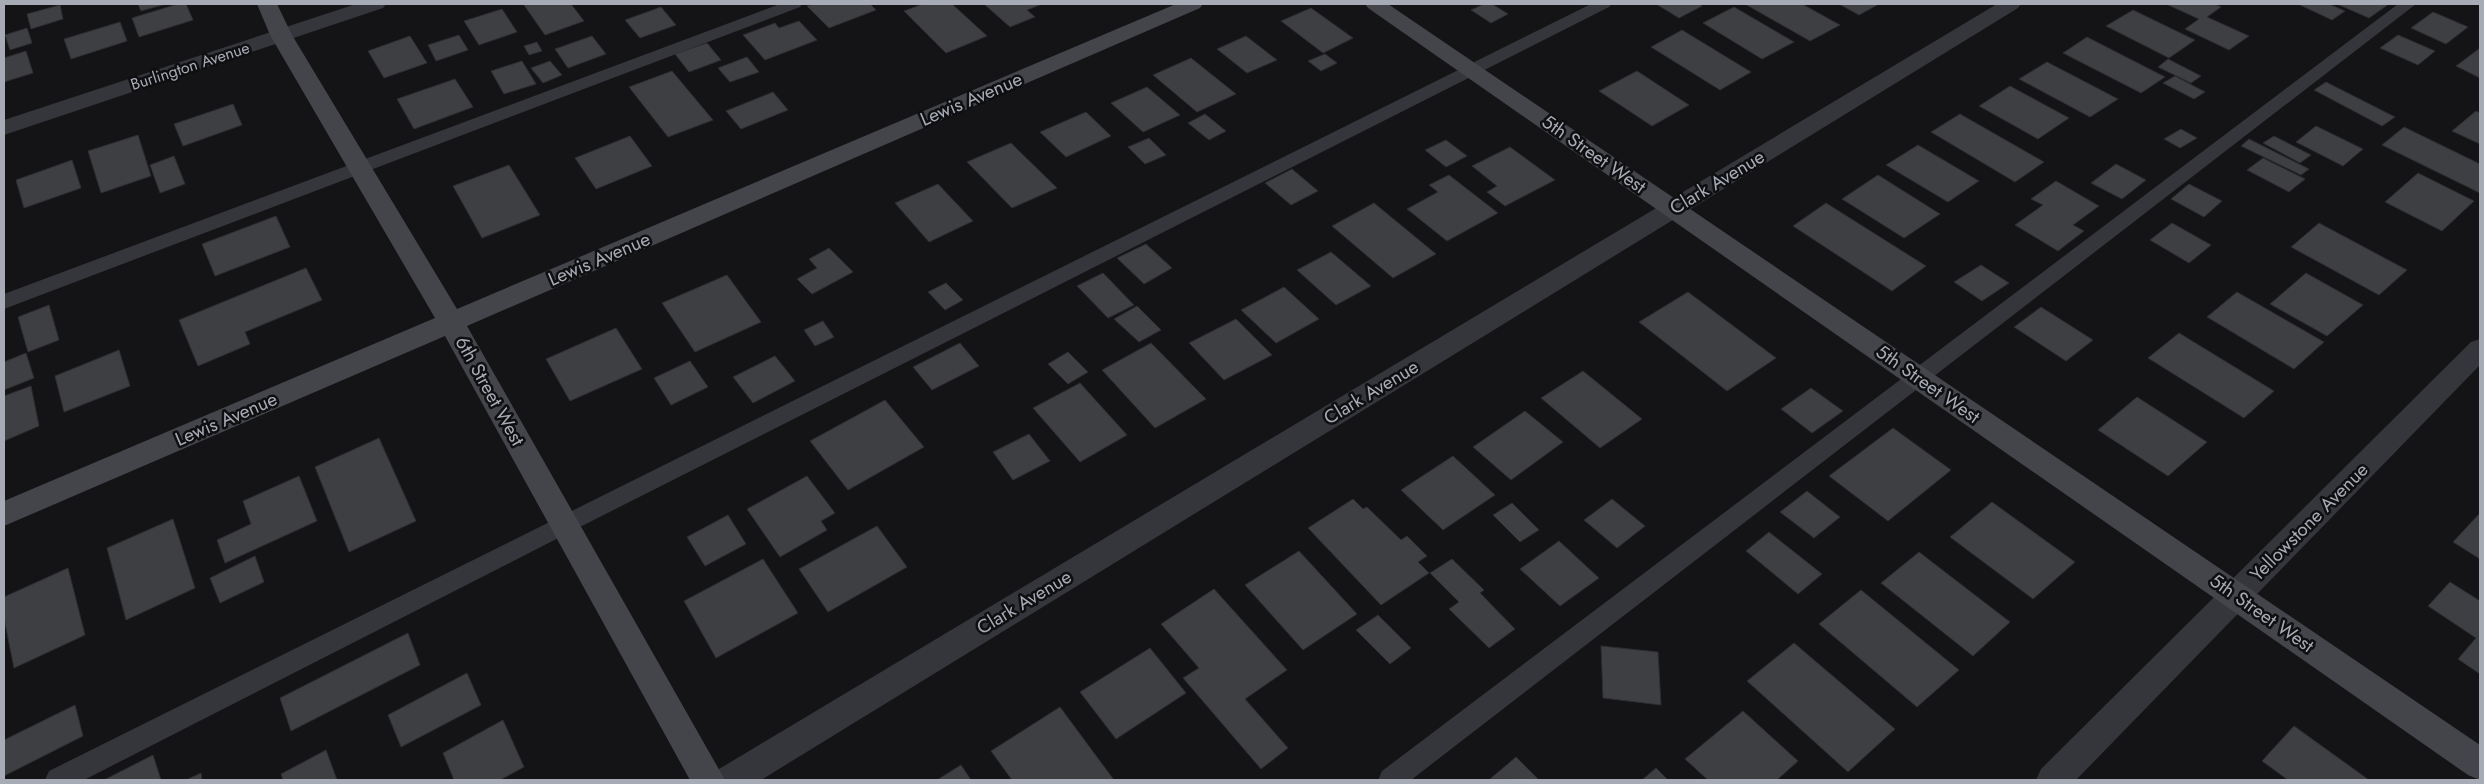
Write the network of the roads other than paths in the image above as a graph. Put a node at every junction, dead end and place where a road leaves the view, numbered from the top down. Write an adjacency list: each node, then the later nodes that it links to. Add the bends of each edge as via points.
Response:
1 (267, 4): 9 (street, 6th Street West)
2 (376, 4): 9 (street, Burlington Avenue)
3 (794, 4): 12 (lane)
4 (1194, 4): 15 (street, Lewis Avenue)
5 (1375, 4): 10 (street, 5th Street West)
6 (1603, 4): 10 (lane)
7 (2010, 4): 13 (street, Clark Avenue)
8 (2408, 4): 17 (lane)
9 (281, 35): 11 (street, Burlington Avenue); 12 (street, 6th Street West)
10 (1472, 70): 13 (street, 5th Street West); 19 (lane)
11 (4, 128)
12 (359, 167): 14 (lane); 15 (street, 6th Street West)
13 (1673, 208): 17 (street, 5th Street West); 24 (street, Clark Avenue)
14 (4, 302)
15 (451, 322): 18 (street, Lewis Avenue); 19 (street, 6th Street West)
16 (2480, 349): 20 (street, Yellowstone Avenue)
17 (1918, 377): 20 (street, 5th Street West); 25 (lane)
18 (4, 514)
19 (564, 524): 22 (lane); 23 (street, 6th Street West)
20 (2236, 596): 21 (street, 5th Street West); 26 (street, Yellowstone Avenue)
21 (2480, 764)
22 (58, 780)
23 (708, 780)
24 (731, 780)
25 (1391, 780)
26 (2053, 780)

